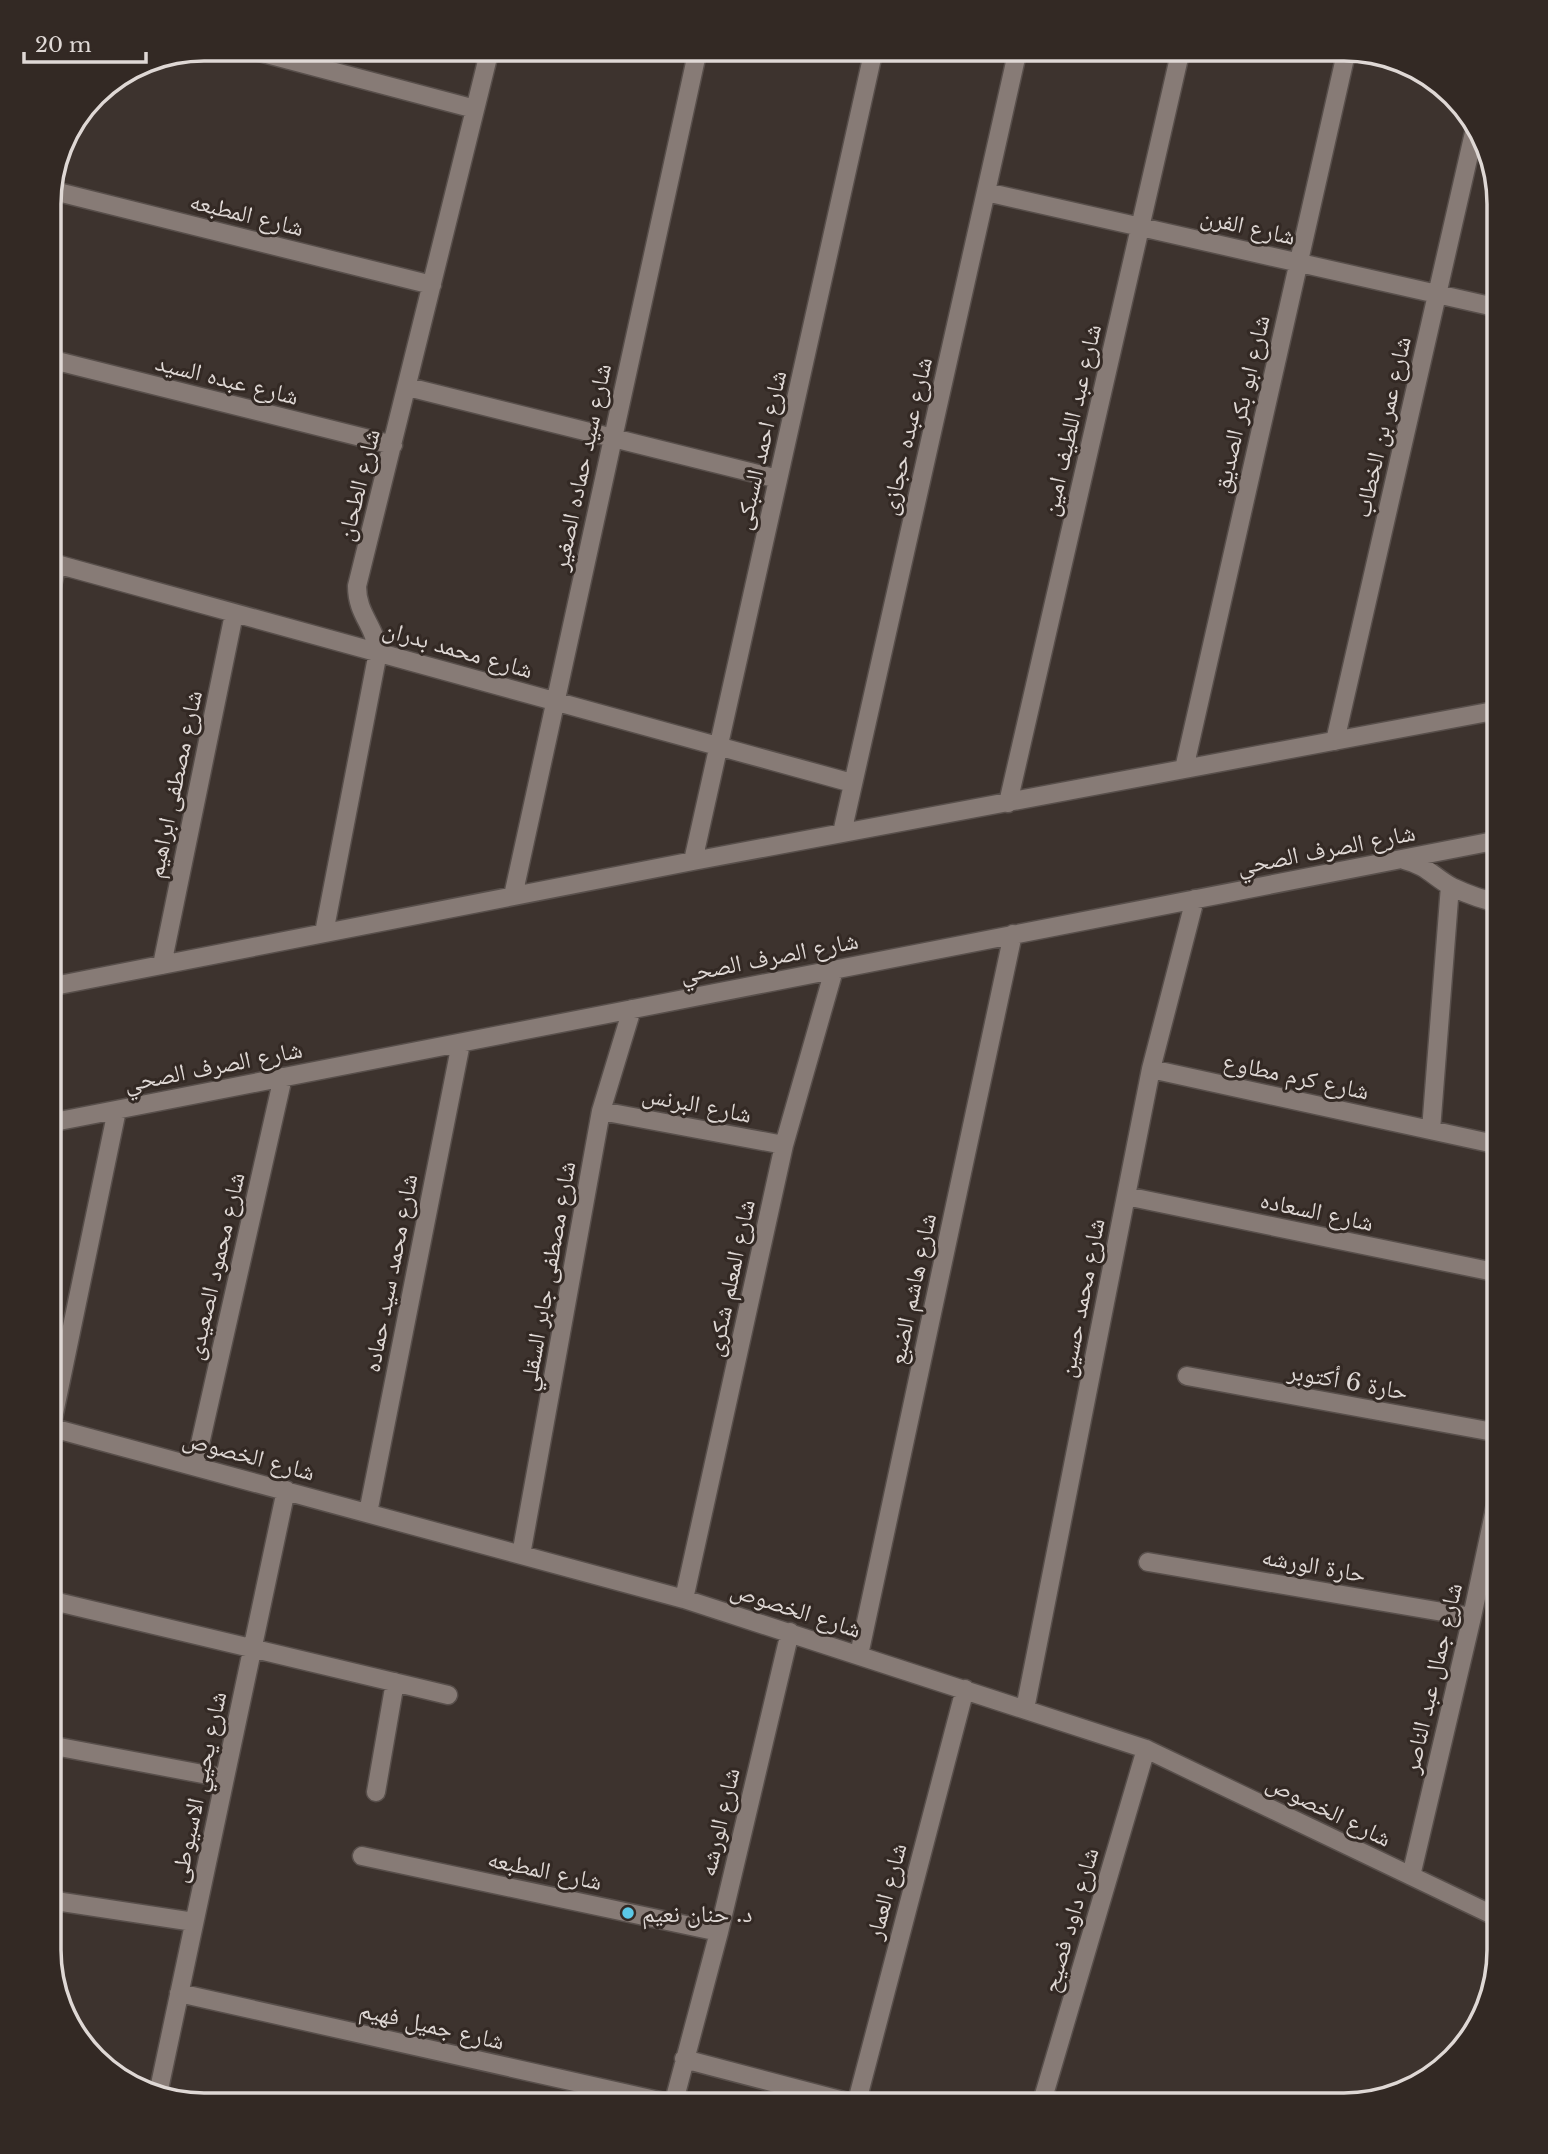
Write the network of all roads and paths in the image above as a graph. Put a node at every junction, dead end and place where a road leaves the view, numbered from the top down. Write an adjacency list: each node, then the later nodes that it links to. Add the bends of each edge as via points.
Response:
1 (297, 62): 8 (street)
2 (487, 62): 8 (street, شارع الطحان)
3 (695, 62): 19 (street, شارع سيد حماده الصغير)
4 (871, 62): 21 (street, شارع احمد السبكى)
5 (1015, 62): 10 (street, شارع عبده حجازى)
6 (1178, 62): 12 (street, شارع عبد اللطيف امين)
7 (1344, 62): 13 (street, شارع ابو بكر الصديق)
8 (475, 109): 14 (street, شارع الطحان)
9 (1472, 141): 15 (street, شارع عمر بن الخطاب)
10 (986, 192): 12 (street, شارع الفرن); 30 (street, شارع عبده حجازى)
11 (62, 193): 14 (street, شارع المطبعه)
12 (1140, 227): 13 (street, شارع الفرن); 31 (street, شارع عبد اللطيف امين)
13 (1298, 263): 15 (street, شارع الفرن); 29 (street, شارع ابو بكر الصديق)
14 (432, 285): 18 (street, شارع الطحان)
15 (1437, 294): 16 (street, شارع الفرن); 27 (street, شارع عمر بن الخطاب)
16 (1487, 306)
17 (62, 362): 20 (street, شارع عبده السيد)
18 (408, 387): 19 (street); 20 (street, شارع الطحان)
19 (613, 438): 21 (street); 25 (street, شارع سيد حماده الصغير)
20 (393, 446): 24 (street, شارع الطحان, via 358,586 360,609)
21 (778, 478): 28 (street, شارع احمد السبكى)
22 (62, 565): 23 (street, شارع محمد بدران)
23 (234, 614): 24 (street, شارع محمد بدران); 42 (street, شارع مصطفى ابراهيم)
24 (378, 652): 25 (street, شارع محمد بدران); 40 (street)
25 (555, 701): 28 (street, شارع محمد بدران); 37 (street, شارع سيد حماده الصغير)
26 (1487, 712): 27 (street)
27 (1335, 741): 29 (street)
28 (719, 747): 30 (street, شارع محمد بدران); 35 (street, شارع احمد السبكى)
29 (1184, 769): 31 (street)
30 (852, 783): 32 (street, شارع عبده حجازى)
31 (1008, 803): 32 (street)
32 (842, 833): 35 (street)
33 (1487, 842): 34 (street, شارع الصرف الصحي)
34 (1401, 859): 36 (street, via 1420,864); 38 (street, شارع الصرف الصحي)
35 (694, 861): 37 (street)
36 (1450, 886): 39 (street); 52 (street)
37 (513, 896): 40 (street)
38 (1195, 899): 41 (street, شارع الصرف الصحي); 47 (street, شارع محمد حسين)
39 (1487, 901)
40 (324, 933): 42 (street)
41 (1013, 934): 43 (street, شارع الصرف الصحي); 72 (street, شارع هاشم الضبع)
42 (162, 965): 44 (street)
43 (834, 970): 45 (street, شارع الصرف الصحي); 54 (street, شارع المعلم شكرى)
44 (62, 985)
45 (632, 1009): 46 (street, شارع الصرف الصحي); 50 (street, شارع مصطفى جابر السقلي)
46 (460, 1043): 48 (street, شارع الصرف الصحي); 63 (street, شارع محمد سيد حماده)
47 (1151, 1069): 52 (street, شارع كرم مطاوع); 55 (street, شارع محمد حسين)
48 (283, 1077): 49 (street, شارع الصرف الصحي); 61 (street, شارع محمود الصعيدى)
49 (117, 1110): 51 (street, شارع الصرف الصحي); 57 (street)
50 (601, 1111): 54 (street, شارع البرنس); 65 (street, شارع مصطفى جابر السقلي)
51 (61, 1121)
52 (1431, 1130): 53 (street, شارع كرم مطاوع)
53 (1487, 1142)
54 (784, 1145): 67 (street, شارع المعلم شكرى)
55 (1126, 1196): 56 (street, شارع السعاده); 76 (street, شارع محمد حسين)
56 (1487, 1271)
57 (61, 1374)
58 (1187, 1376): 60 (street, حارة 6 أكتوبر)
59 (61, 1431): 61 (street, شارع الخصوص)
60 (1487, 1431)
61 (195, 1466): 62 (street, شارع الخصوص)
62 (286, 1490): 63 (street, شارع الخصوص); 71 (street, شارع يحيي الاسيوطى)
63 (368, 1513): 65 (street, شارع الخصوص)
64 (1487, 1546): 69 (street, شارع جمال عبد الناصر)
65 (521, 1555): 67 (street, شارع الخصوص)
66 (1148, 1562): 69 (street, حارة الورشه)
67 (684, 1600): 70 (street, شارع الخصوص)
68 (61, 1603): 71 (street)
69 (1472, 1617): 82 (street, شارع جمال عبد الناصر)
70 (790, 1632): 72 (street, شارع الخصوص); 86 (street, شارع الورشه)
71 (252, 1648): 73 (street); 79 (street, شارع يحيي الاسيوطى)
72 (859, 1655): 74 (street, شارع الخصوص)
73 (395, 1682): 75 (street); 80 (street)
74 (965, 1689): 76 (street, شارع الخصوص); 93 (street, شارع العمار)
75 (448, 1695)
76 (1025, 1709): 78 (street, شارع الخصوص)
77 (61, 1747): 79 (street)
78 (1146, 1749): 82 (street, شارع الخصوص); 94 (street, شارع داود فصيح)
79 (224, 1778): 85 (street, شارع يحيي الاسيوطى)
80 (376, 1792)
81 (362, 1856): 86 (street, شارع المطبعه)
82 (1411, 1877): 84 (street, شارع الخصوص)
83 (61, 1902): 85 (street)
84 (1487, 1912)
85 (194, 1922): 87 (street, شارع يحيي الاسيوطى)
86 (719, 1932): 88 (street, شارع الورشه)
87 (179, 1993): 89 (street, شارع يحيي الاسيوطى); 90 (street, شارع جميل فهيم)
88 (684, 2059): 91 (street, شارع الورشه); 92 (street)
89 (160, 2086)
90 (617, 2092)
91 (676, 2092)
92 (810, 2093)
93 (860, 2093)
94 (1045, 2093)

